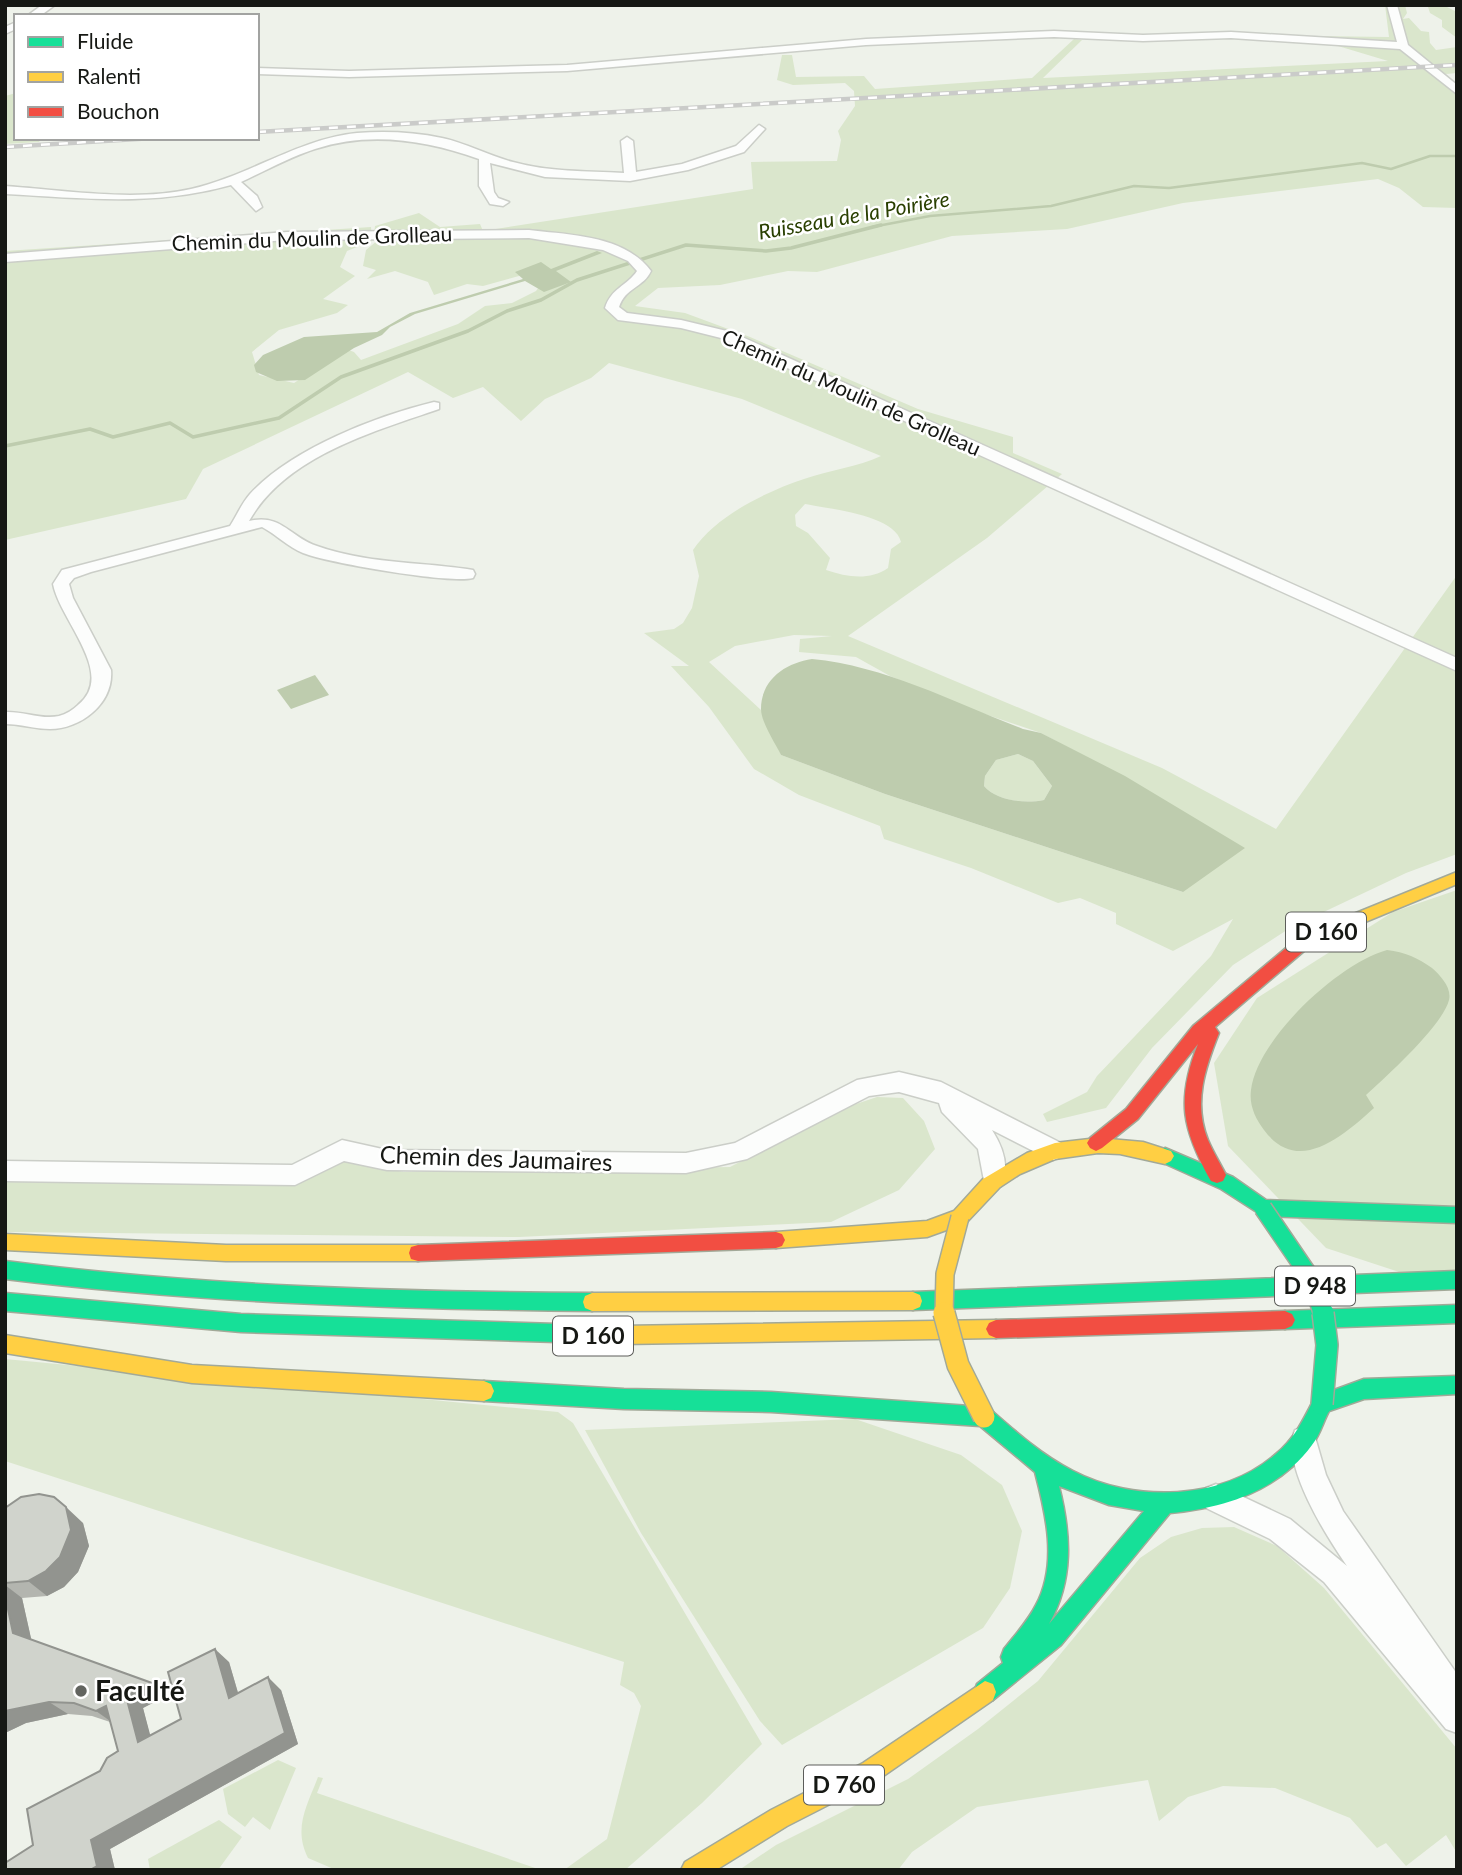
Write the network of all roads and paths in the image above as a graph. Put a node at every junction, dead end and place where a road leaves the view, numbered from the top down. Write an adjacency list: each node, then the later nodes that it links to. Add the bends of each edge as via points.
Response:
1 (1392, 5): 2 (street)
2 (1404, 46): 3 (street, via 1231,35 1045,34 866,41 567,68 349,74); 4 (street)
3 (259, 71)
4 (1457, 91)
5 (759, 129): 8 (street, via 740,149 684,167)
6 (627, 141): 8 (street)
7 (485, 157): 8 (street, via 545,173); 9 (street, via 425,138 355,137 312,146); 11 (street, via 489,197)
8 (630, 177)
9 (233, 181): 10 (street, via 161,196); 12 (street)
10 (5, 190)
11 (503, 202)
12 (256, 207)
13 (5, 258): 17 (street, Chemin du Moulin de Grolleau, via 287,236 481,233 555,236 608,247 635,260 644,271 614,297 612,309 623,317 726,334)
14 (434, 406): 15 (street, via 339,442 287,473 258,494)
15 (237, 527): 16 (street, via 264,522 278,527 296,543 330,555); 18 (street, via 68,574 61,584 64,598 102,670 105,681 100,695 85,709 53,723)
16 (467, 574)
17 (1457, 664)
18 (5, 718)
19 (1457, 878): 20 (main road, D 160, via 1298,947)
20 (1217, 1019): 22 (main road, D 160, via 1199,1031 1132,1114); 25 (main road, D 160, via 1187,1099 1197,1141)
21 (933, 1089): 23 (street, Chemin des Jaumaires); 24 (street, Chemin des Jaumaires, via 899,1082 865,1087 738,1152 686,1163 387,1160 342,1150 295,1175); 26 (street, via 988,1141 995,1159)
22 (1096, 1143): 23 (main road); 25 (main road, via 1137,1146 1178,1157)
23 (1053, 1150): 26 (main road, via 1021,1161)
24 (5, 1171)
25 (1217, 1175): 27 (main road)
26 (993, 1179): 29 (main road)
27 (1262, 1208): 28 (main road); 39 (main road, bridge, via 1301,1255 1325,1314 1329,1354)
28 (1457, 1215)
29 (960, 1216): 30 (main road, via 927,1229 891,1233 554,1250 255,1251); 40 (main road, bridge, via 943,1259 943,1328 955,1365)
30 (5, 1242)
31 (5, 1270): 33 (main road, D 160, via 97,1283 222,1291 512,1302 848,1304)
32 (1457, 1280): 33 (main road, D 948)
33 (1172, 1293)
34 (5, 1302): 36 (main road, D 160, via 109,1316 487,1334 724,1337)
35 (1457, 1314): 36 (main road, D 948)
36 (1181, 1323)
37 (5, 1344): 40 (main road, via 192,1374)
38 (1457, 1385): 39 (main road, via 1364,1389)
39 (1322, 1404): 41 (main road)
40 (984, 1417): 42 (main road)
41 (1304, 1439): 43 (main road, via 1280,1464); 46 (street, via 1313,1477 1333,1521)
42 (1044, 1466): 44 (main road, via 1083,1486 1124,1499); 45 (main road, D 760, via 1058,1526 1059,1571 1044,1612)
43 (1216, 1498): 44 (main road); 47 (street, via 1280,1529 1334,1572)
44 (1166, 1503): 45 (main road, D 760, via 1053,1637)
45 (989, 1689): 48 (main road, D 760, via 870,1771)
46 (1457, 1701)
47 (1457, 1718)
48 (693, 1870)

